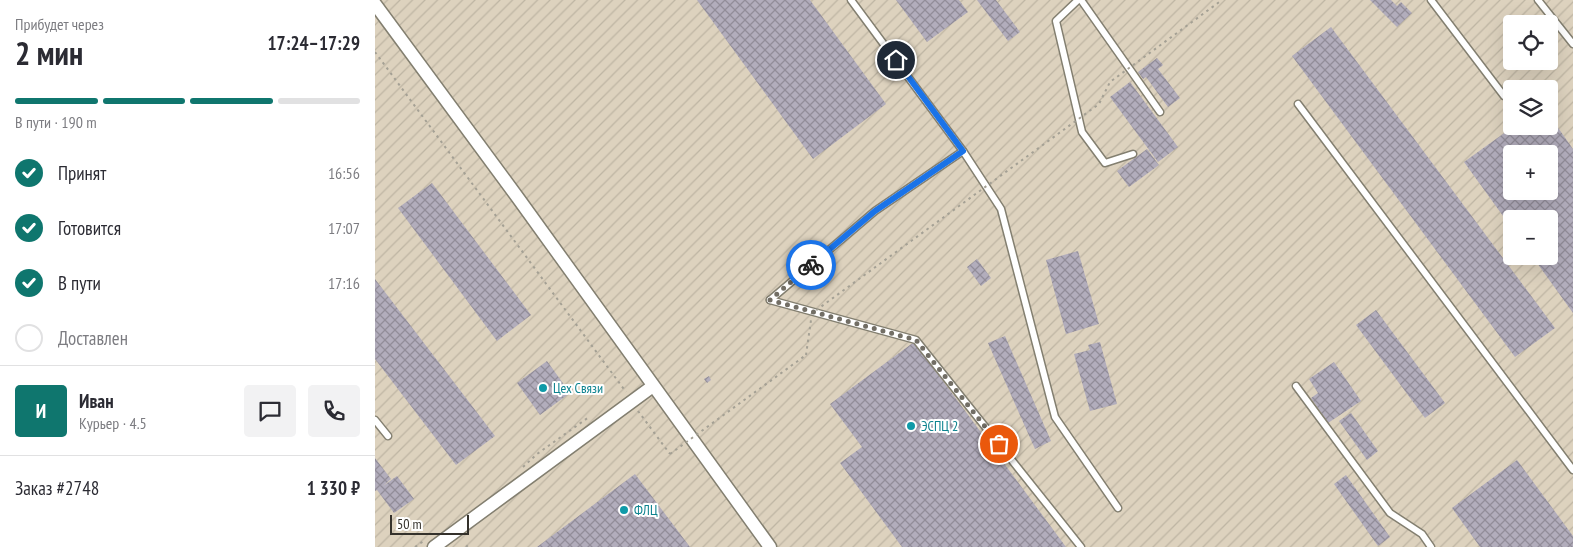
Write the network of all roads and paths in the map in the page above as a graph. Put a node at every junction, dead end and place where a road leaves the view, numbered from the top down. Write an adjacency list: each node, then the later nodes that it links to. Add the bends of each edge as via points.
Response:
1 (851, 0): 12 (lane)
2 (1079, 0): 11 (lane); 13 (lane, via 1056,21 1082,132 1105,163)
3 (1222, 0): 16 (path, bridge, via 1109,82 1099,104 811,314 806,355 670,454)
4 (1431, 0): 9 (lane)
5 (1538, 0): 7 (lane)
6 (375, 4): 14 (street)
7 (1573, 44)
8 (375, 52): 16 (path)
9 (1503, 95)
10 (1298, 104): 19 (lane)
11 (1160, 112)
12 (963, 151): 20 (lane, via 1001,209 1055,417); 25 (lane, via 875,211 770,300 916,340)
13 (1133, 154)
14 (653, 386): 16 (street); 24 (street)
15 (1295, 386): 26 (lane, via 1390,513 1422,534)
16 (631, 402): 22 (street)
17 (375, 420): 18 (lane)
18 (388, 436)
19 (1573, 470)
20 (1118, 508)
21 (469, 544): 23 (path)
22 (434, 547)
23 (466, 547)
24 (770, 547)
25 (1081, 547)
26 (1431, 547)

